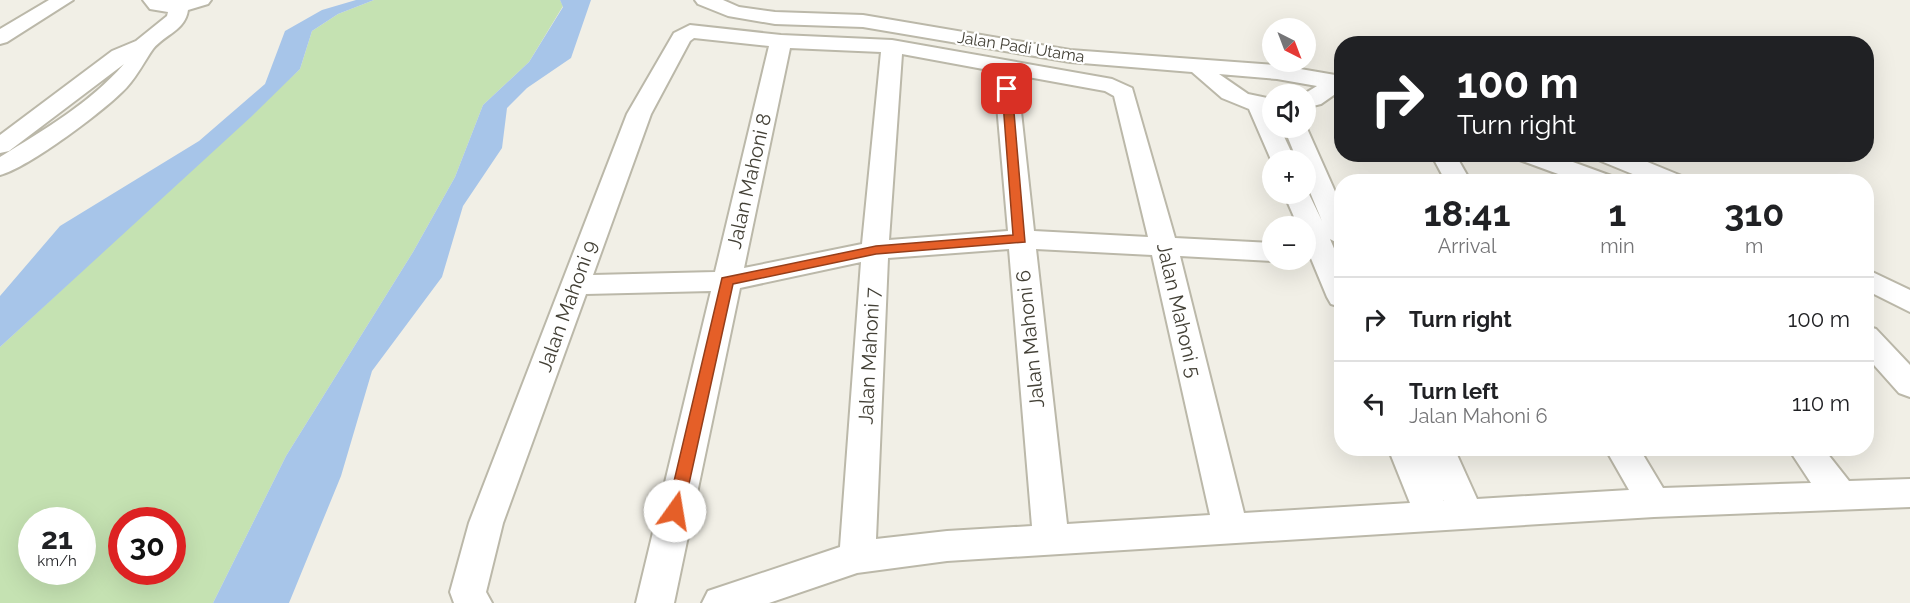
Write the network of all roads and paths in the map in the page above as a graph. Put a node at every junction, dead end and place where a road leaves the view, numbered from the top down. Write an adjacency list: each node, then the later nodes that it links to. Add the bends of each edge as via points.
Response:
1 (63, 0): 6 (street)
2 (153, 0): 5 (street, via 157,5)
3 (201, 0): 5 (street)
4 (705, 0): 10 (street, Jalan Padi Utama, via 735,12 775,18 863,21 1070,56)
5 (179, 6): 8 (street, via 177,18)
6 (0, 38)
7 (781, 41): 9 (street); 30 (street, Jalan Mahoni 8); 32 (street, Jalan Mahoni 9, via 690,32 681,37 639,114)
8 (144, 46): 17 (street, via 120,56); 20 (street, via 140,57 108,93 73,121)
9 (892, 46): 11 (street); 26 (street, Jalan Mahoni 7)
10 (1197, 65): 12 (street, Jalan Padi Utama); 15 (street, via 1220,88)
11 (1005, 67): 24 (street, Jalan Mahoni 6); 25 (street, Jalan Mahoni 5, via 1112,86 1124,93)
12 (1334, 81)
13 (1334, 85): 14 (street)
14 (1316, 97)
15 (1262, 104)
16 (1299, 138): 28 (street)
17 (0, 146)
18 (1548, 162): 21 (street)
19 (1625, 162): 22 (street)
20 (0, 168)
21 (1580, 174)
22 (1655, 174)
23 (1302, 204): 28 (street)
24 (1020, 239): 25 (street); 26 (street); 45 (street, Jalan Mahoni 6)
25 (1164, 246): 27 (street); 44 (street, Jalan Mahoni 5)
26 (876, 250): 30 (street); 46 (street, Jalan Mahoni 7)
27 (1262, 251)
28 (1328, 251): 29 (street)
29 (1334, 272)
30 (727, 281): 32 (street); 48 (street, Jalan Mahoni 8)
31 (1874, 282): 33 (street)
32 (575, 285): 47 (street, Jalan Mahoni 9, via 486,523)
33 (1910, 302)
34 (1874, 346): 35 (street)
35 (1910, 385)
36 (1409, 456): 43 (street)
37 (1439, 456): 43 (street)
38 (1626, 456): 42 (street)
39 (1810, 456): 41 (street)
40 (1910, 493): 41 (street)
41 (1839, 495): 42 (street)
42 (1654, 503): 43 (street)
43 (1450, 515): 44 (street)
44 (1231, 529): 45 (street)
45 (1051, 539): 46 (street)
46 (857, 557): 49 (street)
47 (471, 597)
48 (655, 603)
49 (721, 603)

